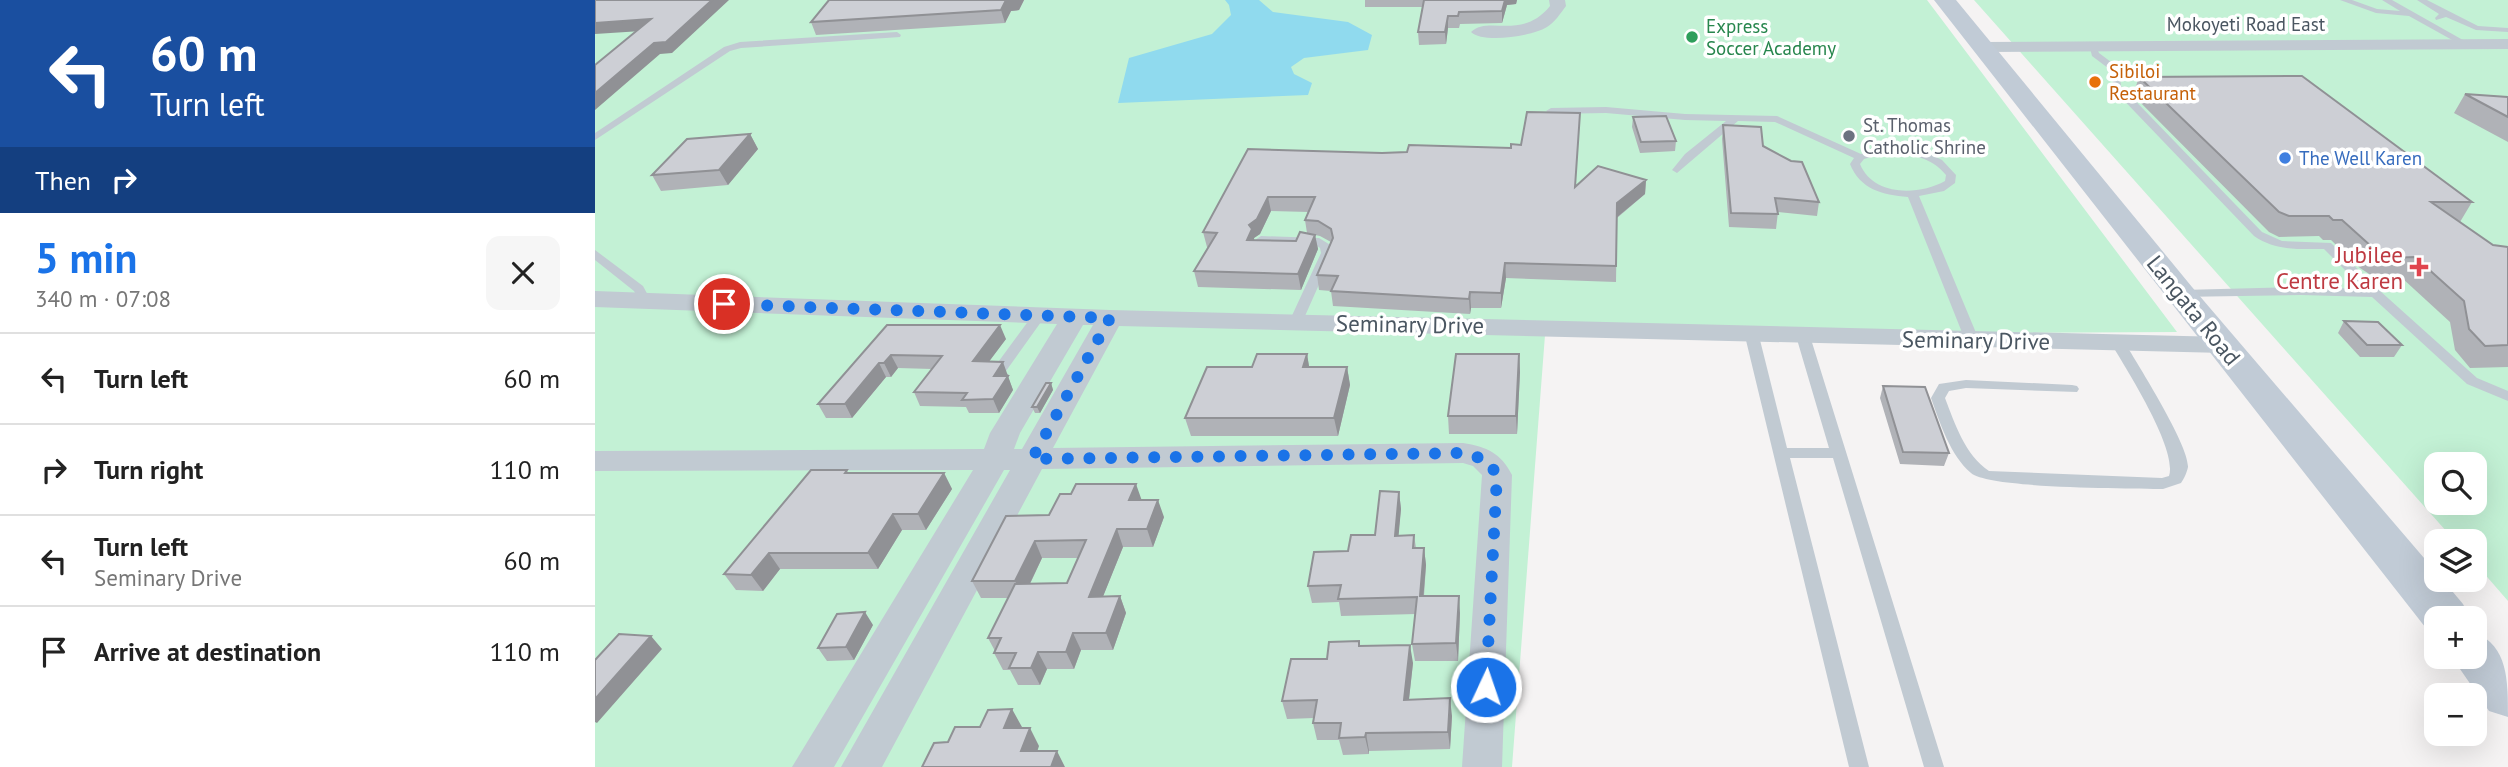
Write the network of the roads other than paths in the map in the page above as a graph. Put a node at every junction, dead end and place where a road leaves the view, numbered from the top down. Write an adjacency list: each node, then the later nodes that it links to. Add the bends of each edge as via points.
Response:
1 (1557, 0): 10 (street, via 1547,22 1532,29)
2 (1945, 0): 15 (main road, Langata Road)
3 (2344, 0): 6 (lane)
4 (2386, 0): 6 (lane)
5 (2421, 0): 7 (lane)
6 (2412, 14): 8 (lane)
7 (2445, 14): 8 (lane); 9 (lane, via 2476,28)
8 (2424, 20): 12 (lane)
9 (2508, 30)
10 (1479, 32)
11 (897, 35): 18 (lane, via 727,49)
12 (2466, 44): 13 (street, Mokoyeti Road East); 14 (street, Mokoyeti Road East)
13 (2508, 44)
14 (2092, 46): 15 (street, Mokoyeti Road East); 24 (lane, via 2095,54 2116,70 2116,87 2258,234 2279,245 2327,245)
15 (1984, 47): 25 (main road, Langata Road)
16 (1551, 111): 17 (lane)
17 (1737, 118): 19 (lane, via 1787,122); 20 (lane)
18 (595, 137)
19 (1860, 157): 21 (lane, via 1856,172 1864,180); 21 (lane, via 1886,150 1919,154 1946,167 1950,183 1942,189)
20 (1677, 170)
21 (1912, 194): 34 (lane)
22 (1261, 240): 31 (lane, via 1326,246 1327,253)
23 (595, 254): 27 (lane, via 639,289)
24 (2375, 293): 25 (lane); 39 (lane, via 2472,381)
25 (2180, 294): 36 (main road, Langata Road)
26 (595, 299): 27 (street, Seminary Drive)
27 (645, 301): 28 (street, Seminary Drive)
28 (1040, 315): 29 (street, Seminary Drive); 37 (lane)
29 (1075, 316): 30 (street, Seminary Drive); 42 (street, via 1005,433)
30 (1110, 318): 31 (street, Seminary Drive); 43 (street)
31 (1296, 322): 32 (street, Seminary Drive)
32 (1751, 332): 33 (street, Seminary Drive); 40 (lane)
33 (1803, 336): 34 (street, Seminary Drive); 41 (lane)
34 (1972, 340): 35 (street, Seminary Drive)
35 (2118, 343): 36 (street, Seminary Drive); 38 (lane, via 2176,450 2180,467 2176,479 2163,484 1985,475 1974,467 1951,432 1938,398 1944,387 1966,384)
36 (2224, 345): 45 (main road, Langata Road)
37 (1001, 368)
38 (2072, 389)
39 (2508, 396)
40 (1781, 453): 41 (lane); 51 (lane)
41 (1838, 453): 52 (lane)
42 (995, 459): 43 (street); 44 (street); 48 (street)
43 (1032, 459): 49 (street); 50 (street, via 1463,453 1487,460 1497,475)
44 (595, 461)
45 (2436, 606)
46 (2487, 668): 47 (main road)
47 (2508, 695)
48 (812, 767)
49 (861, 767)
50 (1482, 767)
51 (1859, 767)
52 (1934, 767)

